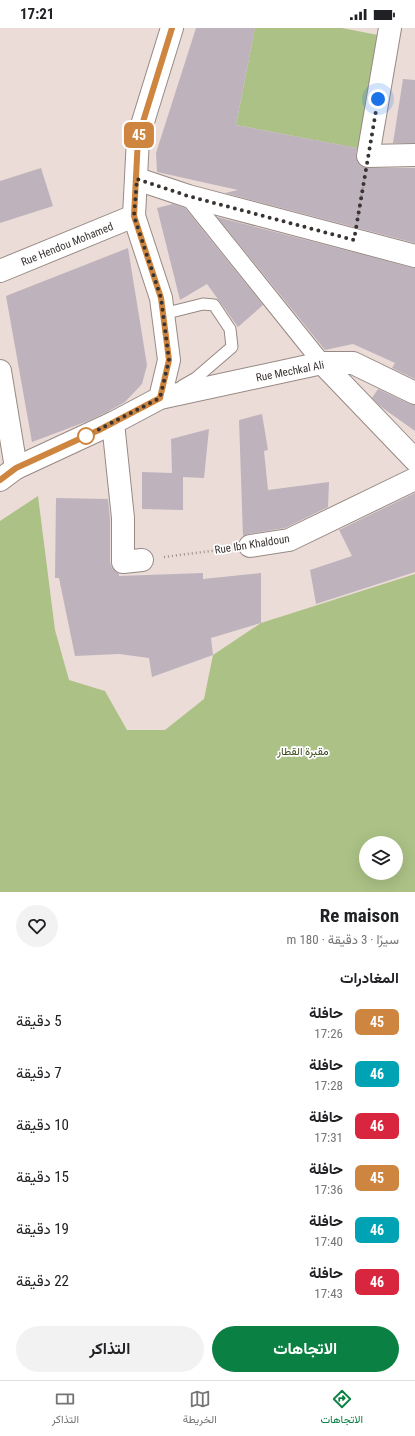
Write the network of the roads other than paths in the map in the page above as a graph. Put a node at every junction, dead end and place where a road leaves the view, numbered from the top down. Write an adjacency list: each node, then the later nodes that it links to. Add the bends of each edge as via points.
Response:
1 (172, 28): 4 (street, via 138,138)
2 (390, 28): 3 (street, via 368,156)
3 (415, 155)
4 (137, 179): 5 (street); 6 (street)
5 (188, 196): 7 (street); 10 (street)
6 (134, 216): 8 (street, Rue Hendou Mohamed); 9 (street, via 161,298)
7 (415, 256)
8 (0, 271)
9 (163, 314): 13 (street, via 169,360); 13 (lane, via 203,304 214,305 230,329 232,347 196,378)
10 (322, 363): 12 (street, Rue Mechkal Ali, via 354,363); 13 (street, Rue Mechkal Ali); 15 (street)
11 (0, 371): 16 (street)
12 (415, 393)
13 (160, 398): 14 (street, Rue Mechkal Ali)
14 (113, 423): 16 (street, Rue Mechkal Ali); 19 (street, via 123,518)
15 (415, 460)
16 (8, 474)
17 (415, 478): 18 (street, Rue Ibn Khaldoun, via 289,540)
18 (250, 546)
19 (133, 561)

